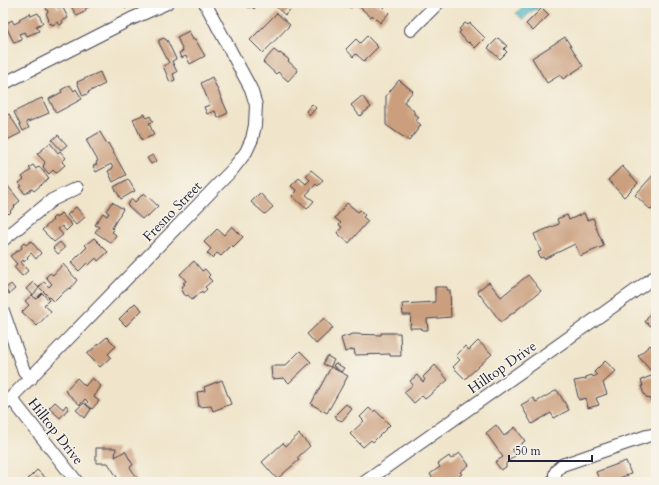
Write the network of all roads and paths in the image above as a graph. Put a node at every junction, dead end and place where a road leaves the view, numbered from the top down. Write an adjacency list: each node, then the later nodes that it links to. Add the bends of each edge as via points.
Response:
1 (167, 3): 5 (street)
2 (205, 3): 10 (street, Fresno Street, via 251,89 256,105 252,140 232,170)
3 (438, 3): 4 (street)
4 (411, 30)
5 (3, 84)
6 (77, 188): 7 (street, via 52,200)
7 (3, 240)
8 (656, 276): 14 (street, Hilltop Drive)
9 (3, 312): 10 (street, via 24,371)
10 (31, 379): 11 (street, Fresno Street)
11 (7, 402): 13 (street, Hilltop Drive)
12 (656, 434): 15 (street, via 562,465 556,470)
13 (77, 482)
14 (365, 482)
15 (556, 482)

